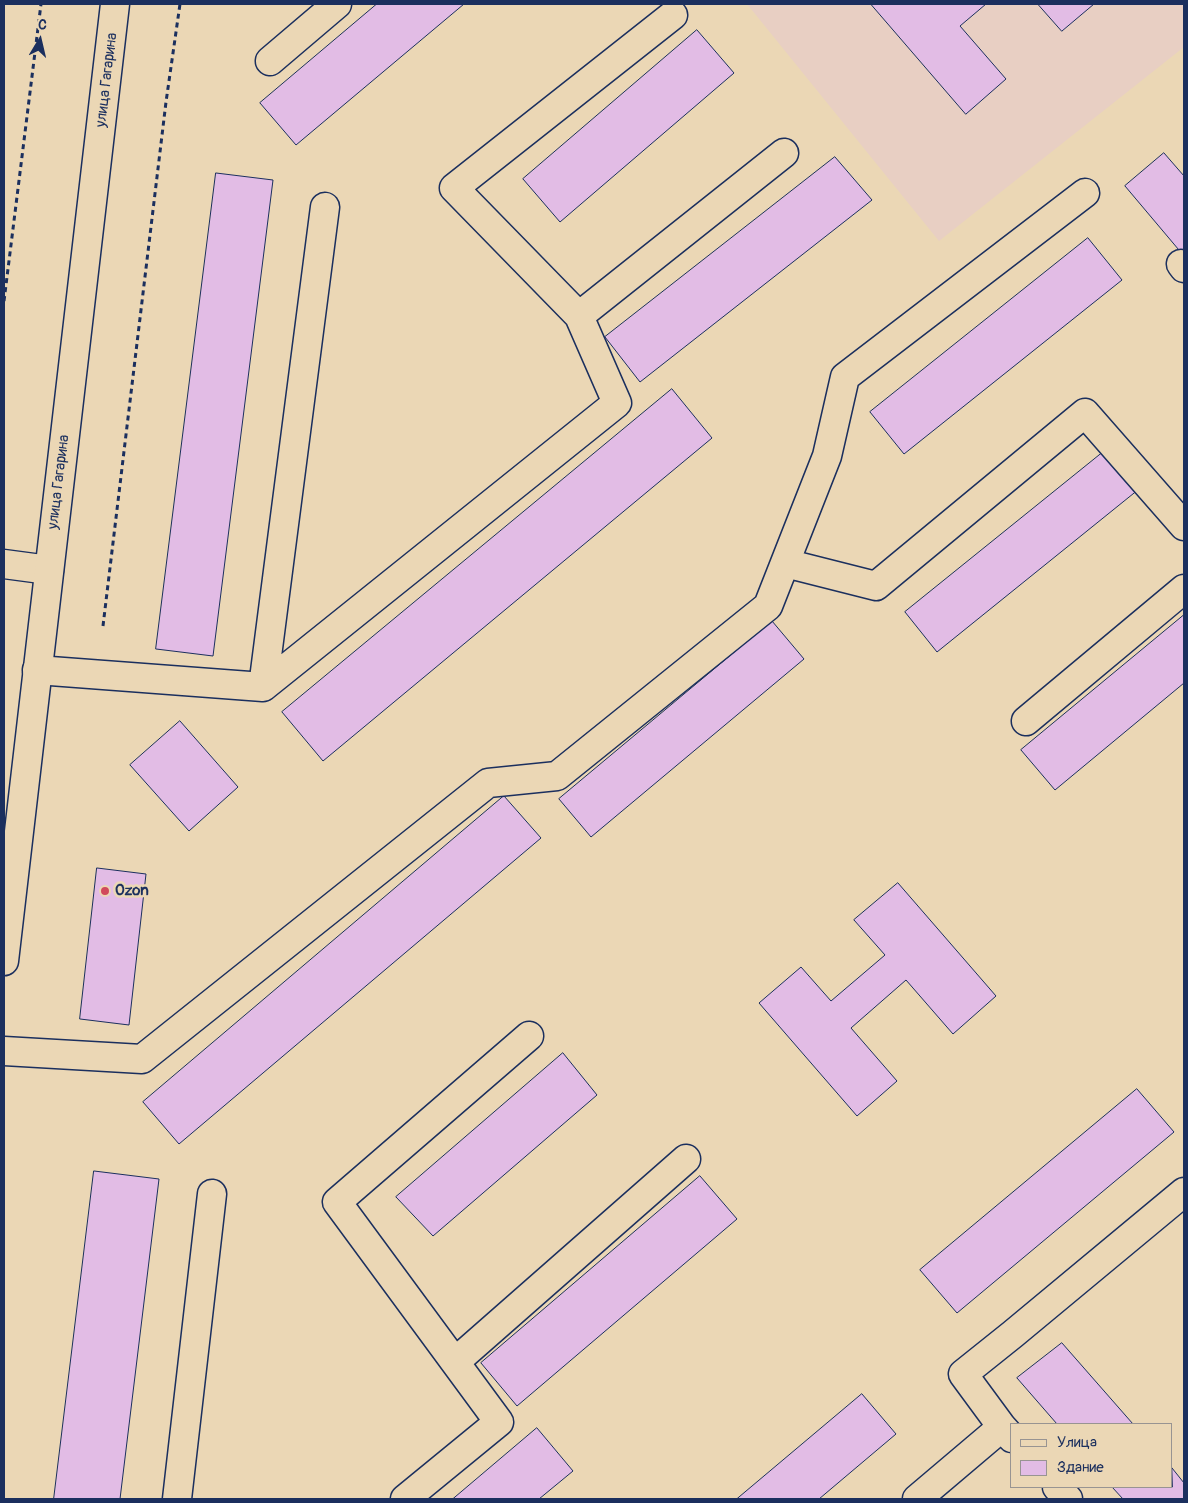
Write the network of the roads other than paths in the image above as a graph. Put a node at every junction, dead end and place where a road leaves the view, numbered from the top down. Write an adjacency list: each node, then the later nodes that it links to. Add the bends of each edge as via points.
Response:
1 (116, 4): 12 (main road, улица Гагарина)
2 (337, 4): 4 (main road)
3 (673, 15): 8 (main road, via 454,188)
4 (270, 61)
5 (784, 153): 8 (main road)
6 (1085, 192): 10 (main road, via 845,377 827,456)
7 (325, 207): 15 (main road)
8 (579, 316): 15 (main road, via 618,403)
9 (1184, 526): 10 (main road, via 1084,413 876,586)
10 (785, 563): 19 (main road, via 768,606 557,776 488,783 142,1059)
11 (4, 564): 12 (main road)
12 (49, 570): 14 (main road, улица Гагарина)
13 (1184, 589): 16 (main road)
14 (37, 670): 15 (main road); 17 (main road, улица Гагарина)
15 (263, 687)
16 (1026, 721)
17 (4, 960)
18 (529, 1036): 23 (main road, via 337,1202)
19 (4, 1051)
20 (686, 1159): 23 (main road)
21 (1184, 1192): 24 (main road, via 963,1374)
22 (212, 1194): 26 (main road)
23 (455, 1362): 27 (main road, via 499,1422)
24 (1007, 1433): 28 (main road)
25 (1057, 1488): 29 (main road)
26 (177, 1499)
27 (405, 1499)
28 (917, 1499)
29 (1068, 1499)

